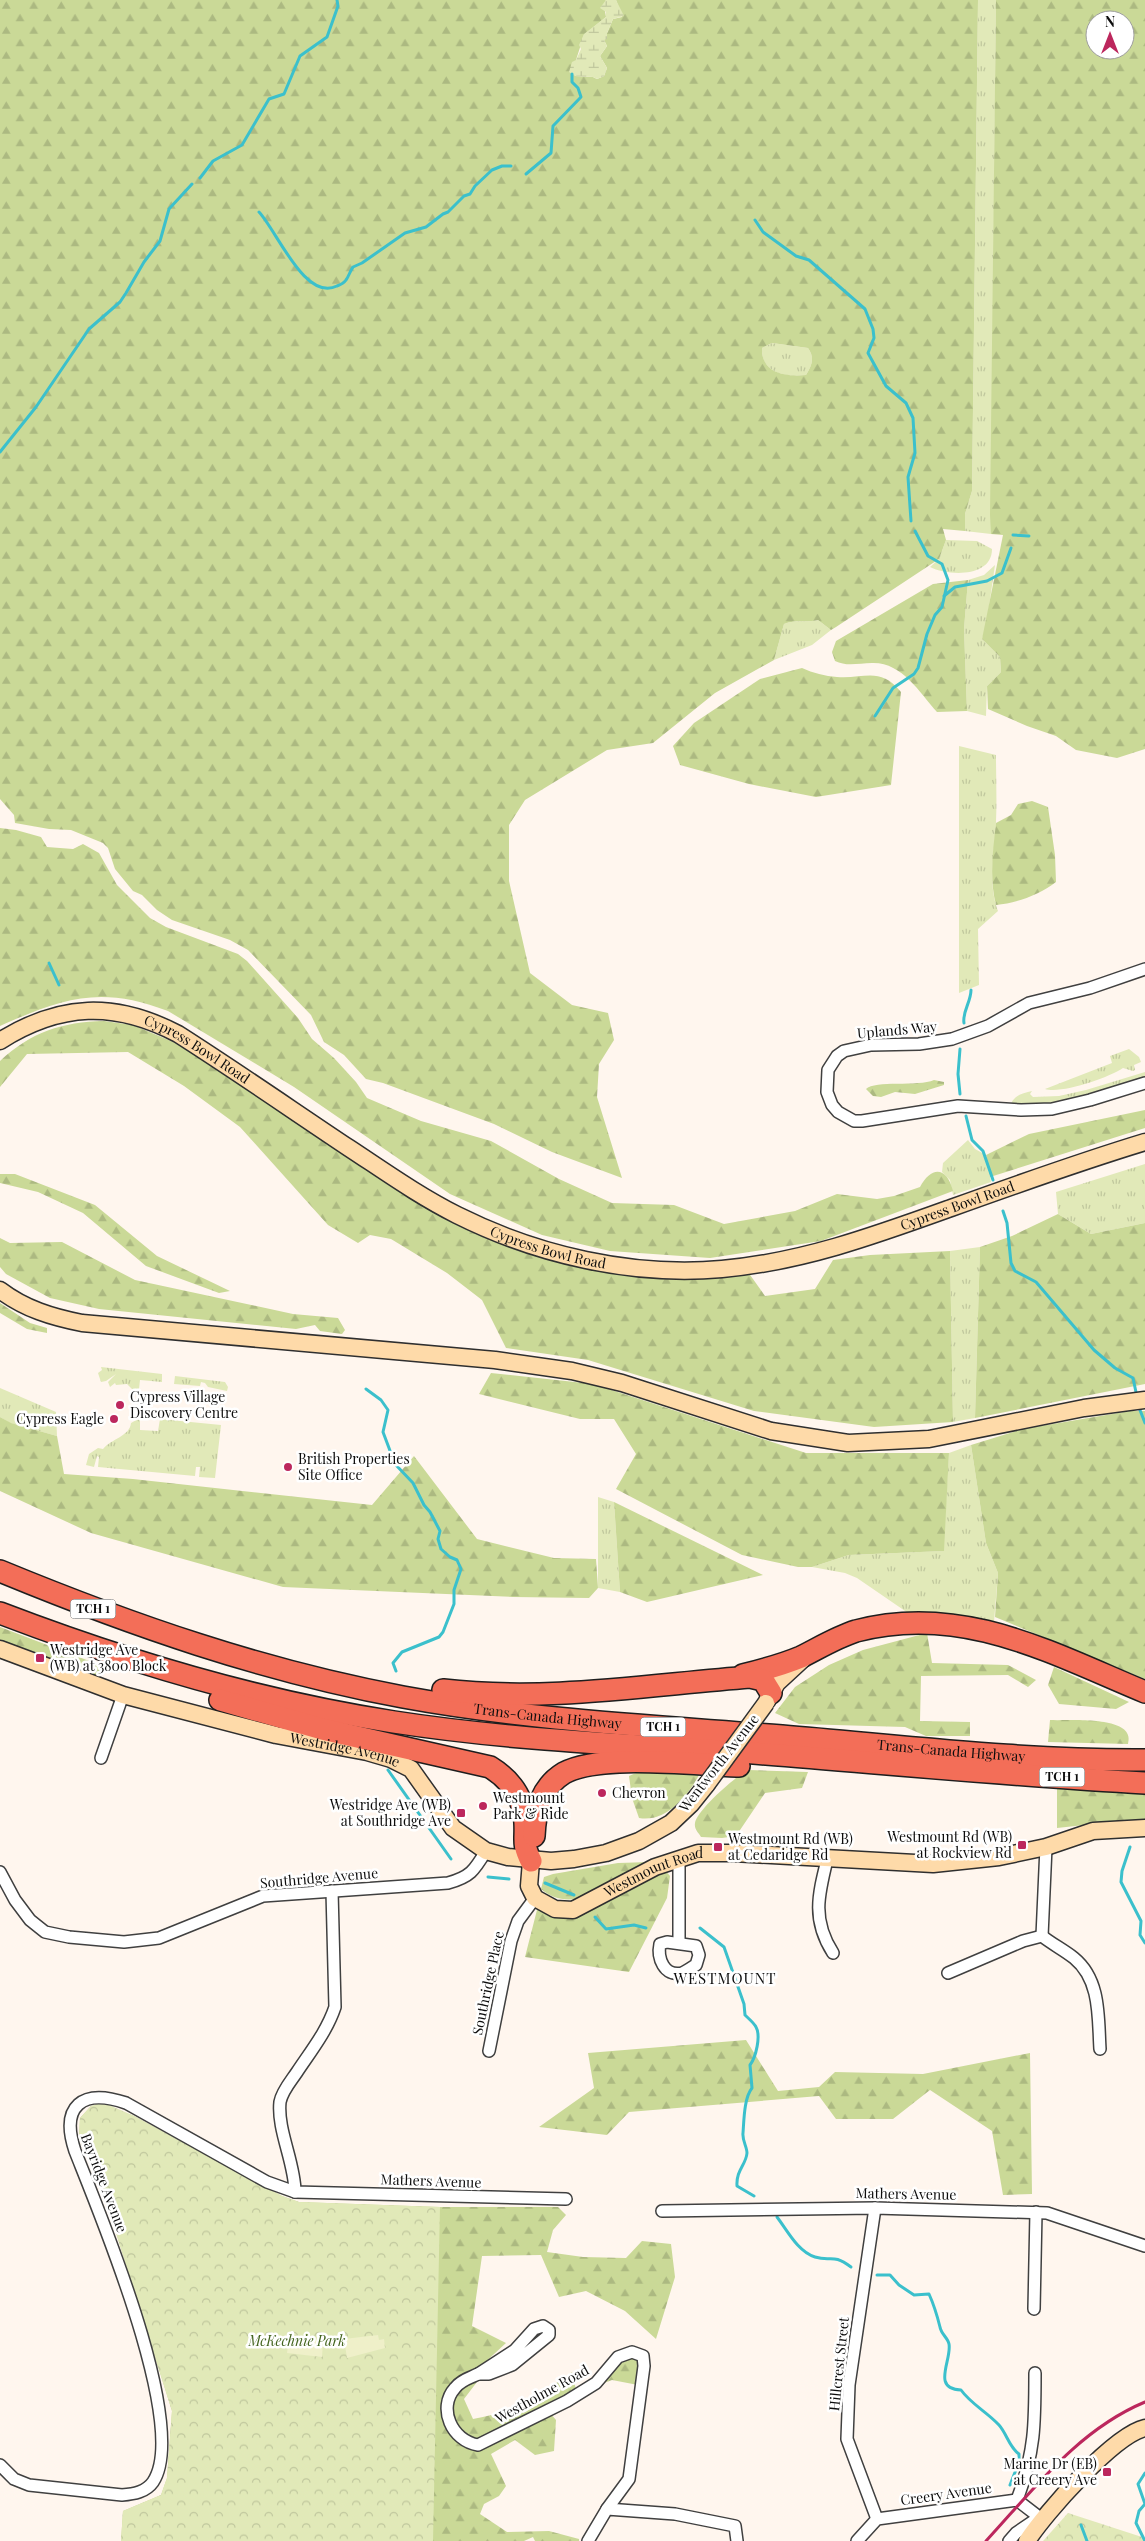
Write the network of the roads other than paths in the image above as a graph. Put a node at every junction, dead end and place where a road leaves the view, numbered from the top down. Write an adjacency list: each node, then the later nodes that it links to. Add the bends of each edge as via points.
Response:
1 (1145, 969): 3 (street, Uplands Way, via 1090,988 1029,1003 988,1026 952,1039 919,1044 871,1045 844,1051 832,1063 826,1084 829,1099 838,1112 854,1121 862,1121 958,1106 1021,1110 1052,1108)
2 (0, 1042): 4 (street, Cypress Bowl Road, via 35,1022 76,1011 98,1010 139,1016 186,1039 395,1178 455,1214 550,1251 650,1268 720,1269 815,1253 877,1235)
3 (1145, 1083)
4 (1145, 1142)
5 (0, 1290): 6 (street, via 43,1313 82,1323 495,1360 572,1371 622,1383 746,1424 796,1437 831,1441 874,1443 929,1439 1084,1408)
6 (1145, 1400)
7 (0, 1571): 10 (highway, Trans-Canada Highway / TCH 1)
8 (0, 1613): 9 (highway, Trans-Canada Highway / TCH 1)
9 (70, 1640): 19 (highway, Trans-Canada Highway / TCH 1, via 221,1687 396,1722 507,1735); 26 (highway, via 132,1670 244,1707 322,1729 490,1767 509,1781 521,1803 524,1847)
10 (188, 1643): 13 (highway, via 365,1678 481,1694 574,1694); 18 (highway, Trans-Canada Highway / TCH 1, via 338,1683 510,1713 981,1753)
11 (828, 1643): 13 (highway, via 787,1663); 14 (highway, via 854,1632 893,1625 953,1625 1002,1634 1052,1651); 16 (street, Wentworth Avenue, via 792,1668)
12 (0, 1649): 15 (street, Westridge Avenue)
13 (723, 1679): 16 (highway, via 758,1677 763,1680)
14 (1145, 1692)
15 (123, 1696): 17 (street); 23 (street, Westridge Avenue, via 276,1736 391,1759 411,1769 453,1828)
16 (768, 1698): 26 (street, Wentworth Avenue, bridge, via 707,1784 671,1823 639,1841 606,1853 574,1859)
17 (101, 1758)
18 (1145, 1760)
19 (980, 1771): 20 (highway, Trans-Canada Highway / TCH 1); 26 (highway, via 643,1763 588,1765 564,1773 541,1798 535,1819)
20 (1145, 1783)
21 (1145, 1828): 22 (street, Westmount Road, via 1093,1831)
22 (1046, 1847): 25 (street, Westmount Road, via 933,1864); 30 (street)
23 (486, 1851): 26 (street, Westridge Avenue); 28 (street, Southridge Avenue, via 475,1870 465,1878 448,1883)
24 (676, 1860): 25 (street, Westmount Road, via 698,1854 733,1853); 29 (street, Westmount Road, via 655,1867 573,1910 555,1909); 31 (street)
25 (827, 1860): 32 (street, via 819,1892 818,1919)
26 (531, 1861): 29 (street, via 529,1886)
27 (0, 1872): 28 (street, Southridge Avenue, via 30,1920 45,1932 124,1942 159,1938 263,1896)
28 (332, 1891): 36 (street, via 335,2007 330,2024 280,2102)
29 (535, 1898): 35 (street, Southridge Place, via 518,1922 510,1941)
30 (1042, 1936): 33 (street); 34 (street, via 1074,1958 1092,1979)
31 (676, 1942)
32 (833, 1953)
33 (948, 1973)
34 (1100, 2049)
35 (489, 2051)
36 (296, 2192): 37 (street, Mathers Avenue); 46 (street, Bayridge Avenue, via 267,2182 126,2103 101,2097 79,2104 70,2117 70,2138 125,2279 159,2405 162,2445 159,2466 149,2487 134,2494 117,2495 29,2485 14,2479)
37 (566, 2199)
38 (875, 2208): 39 (street, Mathers Avenue); 40 (street, Mathers Avenue); 49 (street, Hillcrest Street, via 849,2385 847,2440)
39 (662, 2210)
40 (1036, 2212): 41 (street, Mathers Avenue, via 1056,2215); 42 (street)
41 (1145, 2246)
42 (1034, 2309)
43 (1036, 2373): 47 (street, via 1035,2432 1029,2468)
44 (478, 2374): 44 (street, Westholme Road, via 489,2374 512,2365 546,2339 549,2330 543,2326 534,2328 515,2350); 48 (street, Westholme Road, via 460,2382 447,2404 449,2422 459,2438 478,2445 596,2383 618,2357 632,2352 643,2356 629,2479)
45 (1145, 2428): 50 (street, via 1120,2440)
46 (0, 2465)
47 (1017, 2500): 49 (street, Creery Avenue); 50 (street)
48 (607, 2509): 51 (street); 52 (street, via 674,2514 735,2526)
49 (878, 2519): 53 (street)
50 (1040, 2519): 54 (street); 55 (street)
51 (588, 2541)
52 (737, 2541)
53 (857, 2541)
54 (1009, 2541)
55 (1027, 2541)

